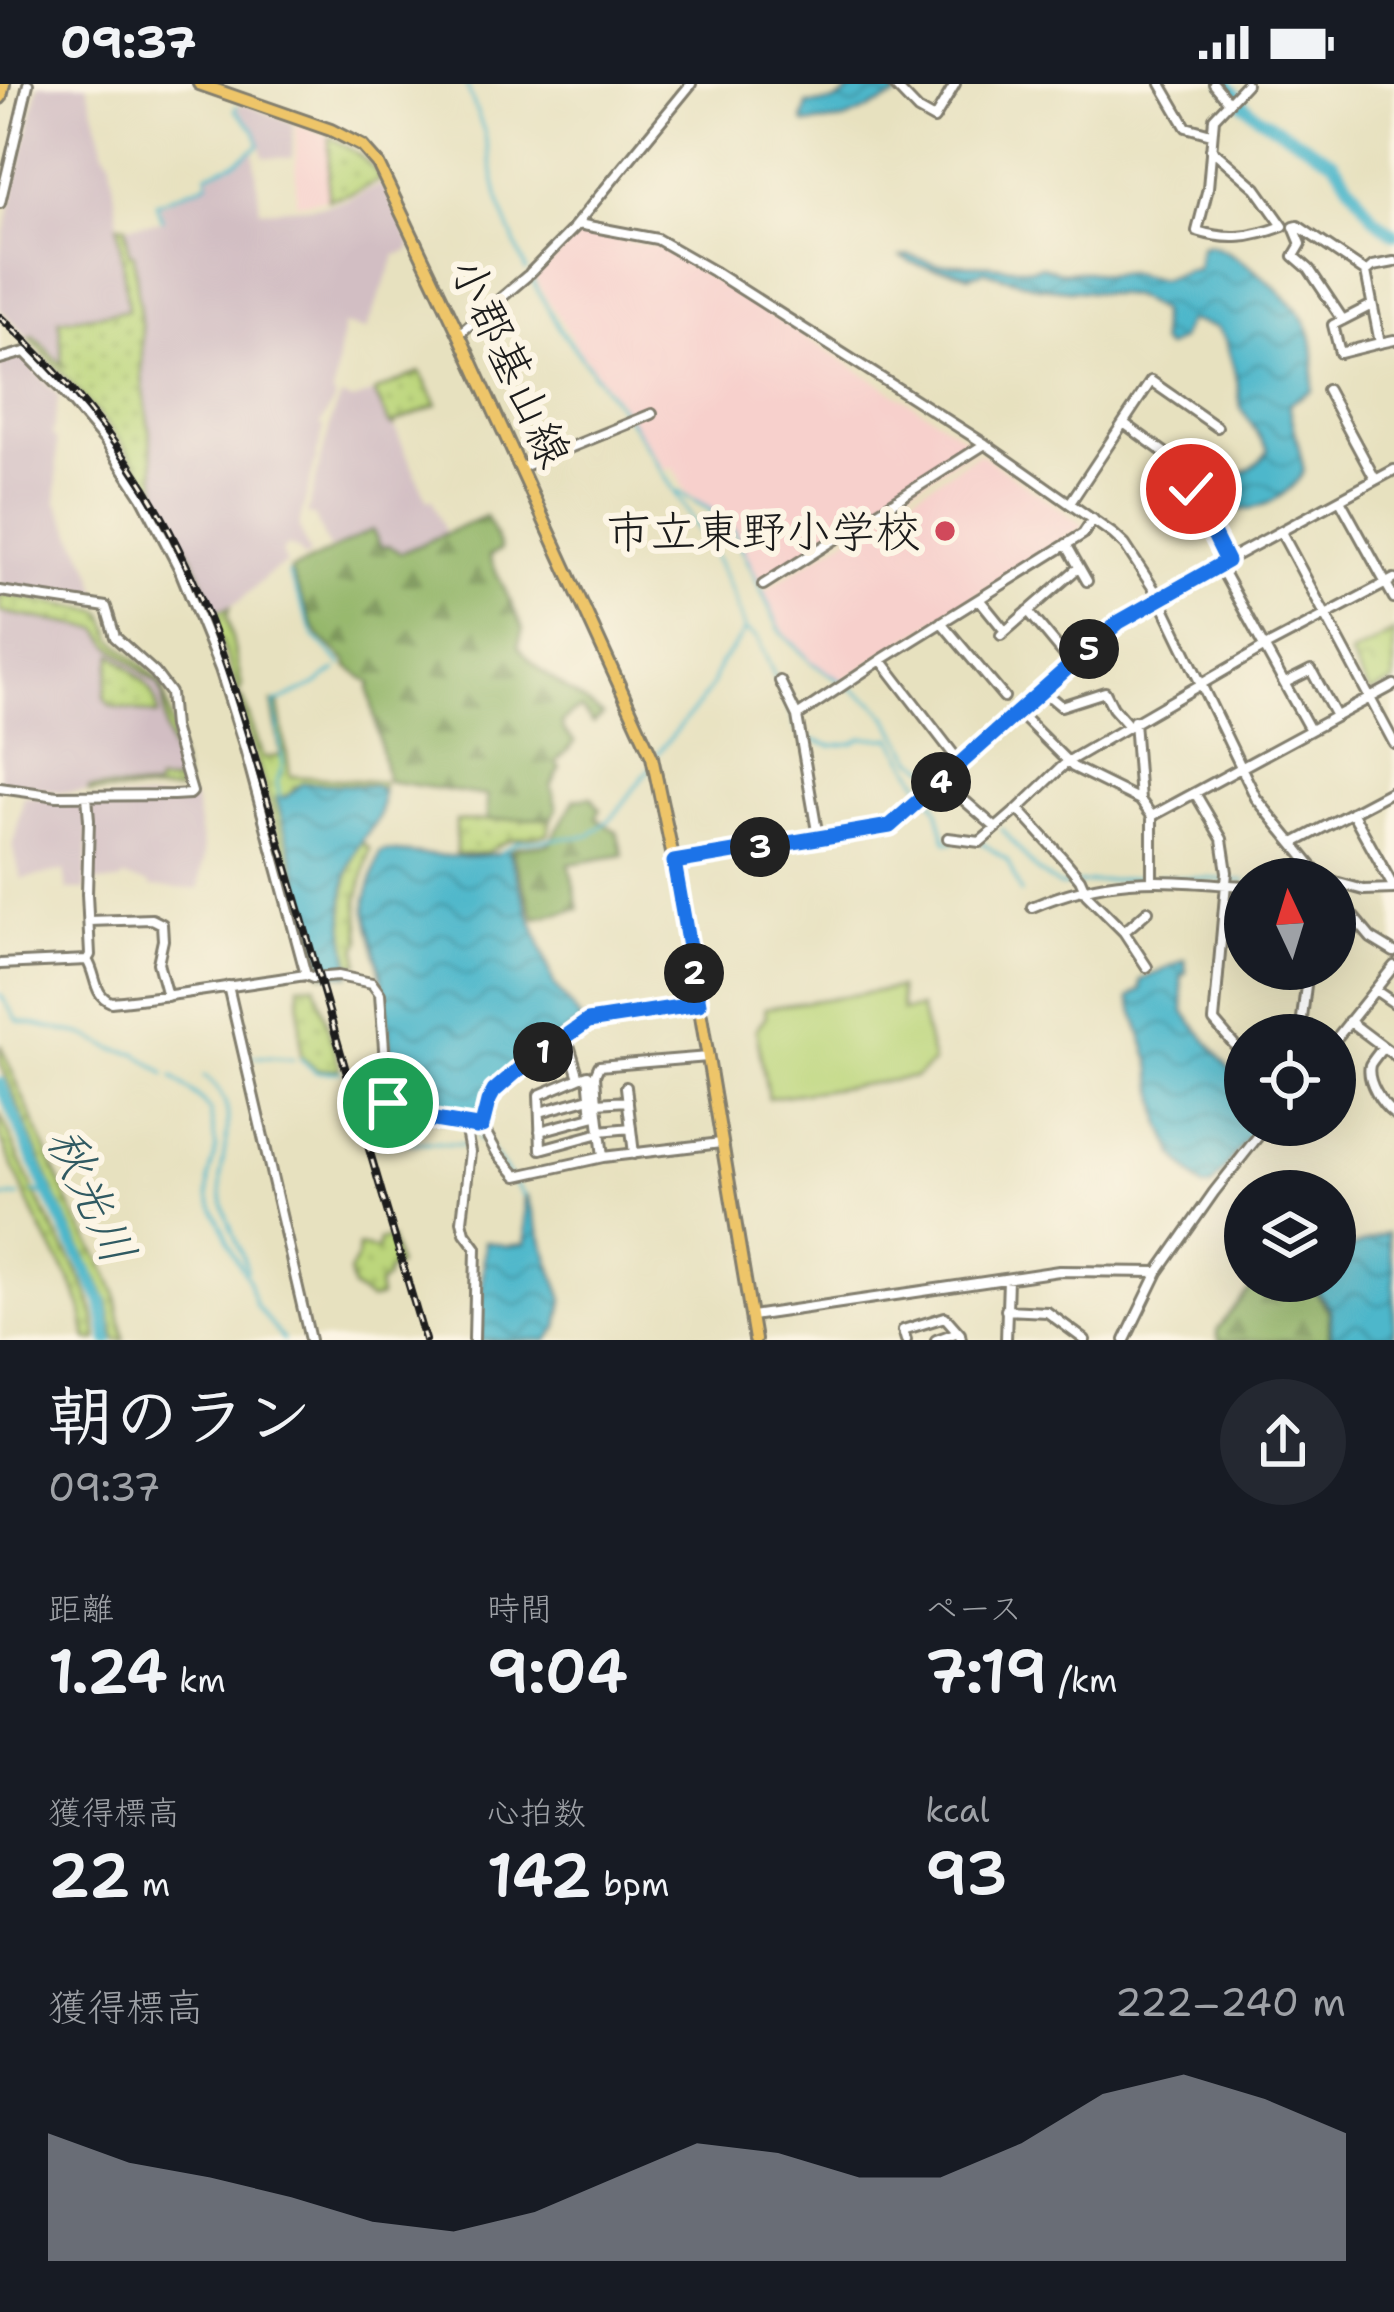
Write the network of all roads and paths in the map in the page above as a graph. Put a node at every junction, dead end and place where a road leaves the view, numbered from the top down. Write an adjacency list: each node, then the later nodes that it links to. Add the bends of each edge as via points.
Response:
1 (3, 84): 10 (highway)
2 (28, 84): 14 (street)
3 (199, 84): 22 (main road, 小郡基山線, via 331,130 369,153)
4 (691, 84): 17 (street)
5 (893, 84): 6 (street, via 934,119)
6 (955, 84)
7 (1161, 84): 12 (street, via 1186,127)
8 (1214, 84): 11 (street)
9 (1245, 85): 11 (street)
10 (0, 97)
11 (1228, 101): 12 (street)
12 (1211, 134): 13 (street)
13 (1211, 149): 15 (street, via 1256,188); 15 (street, via 1197,231 1238,239)
14 (0, 203)
15 (1282, 226): 16 (street)
16 (1294, 227): 19 (street); 21 (street, via 1301,244 1294,256)
17 (568, 235): 22 (street); 30 (street, via 578,224 657,239)
18 (1394, 262): 19 (street)
19 (1366, 272): 20 (street)
20 (1372, 305): 21 (street); 24 (street)
21 (1343, 320): 24 (street, via 1333,326 1340,353)
22 (459, 334): 31 (main road, 小郡基山線)
23 (1394, 340): 24 (street)
24 (1380, 343)
25 (0, 359): 103 (street, via 25,352 61,388 106,442 179,568 220,669)
26 (1327, 390): 33 (street)
27 (652, 414): 31 (street)
28 (1125, 424): 29 (street, via 1150,381); 35 (street); 39 (street, via 1177,465)
29 (1217, 428)
30 (985, 444): 35 (street); 43 (street)
31 (520, 468): 86 (main road, 小郡基山線, via 653,762)
32 (1394, 470): 33 (street)
33 (1375, 479): 34 (street)
34 (1340, 499): 37 (street); 42 (street)
35 (1070, 503): 36 (street)
36 (1094, 519): 38 (street); 45 (street, via 1125,545)
37 (1281, 532): 39 (street); 49 (street)
38 (1066, 544): 40 (street); 47 (street)
39 (1223, 563): 45 (street); 51 (street)
40 (1079, 567): 41 (street); 48 (street)
41 (1087, 581)
42 (1390, 581): 46 (street); 49 (street)
43 (763, 586)
44 (0, 591): 75 (street, via 106,607 115,637 170,693 190,794)
45 (1159, 597): 53 (street); 55 (street)
46 (1394, 598)
47 (979, 599): 48 (street, via 1003,633); 50 (street)
48 (1028, 611): 53 (street)
49 (1326, 616): 51 (street); 60 (street)
50 (941, 622): 52 (street); 59 (street)
51 (1264, 647): 55 (street); 56 (street)
52 (880, 660): 62 (street); 69 (street)
53 (1072, 664): 58 (street)
54 (781, 681): 62 (street)
55 (1202, 683): 64 (street); 70 (street)
56 (1286, 683): 63 (street, via 1311,670); 66 (street)
57 (1394, 685): 60 (street)
58 (1043, 691): 61 (street); 64 (street, via 1060,706 1105,692)
59 (1004, 697)
60 (1370, 698): 63 (street); 65 (street)
61 (1019, 713): 68 (street); 69 (street)
62 (797, 716): 81 (street)
63 (1336, 716): 66 (street)
64 (1131, 723): 68 (street); 76 (street)
65 (1390, 728): 67 (street)
66 (1310, 730): 70 (street)
67 (1394, 743)
68 (1067, 762): 76 (street); 77 (street)
69 (961, 764): 71 (street)
70 (1241, 769): 74 (street); 83 (street)
71 (942, 781): 80 (street); 81 (street, via 890,826)
72 (0, 788): 75 (street)
73 (1394, 790): 78 (street)
74 (1196, 793): 79 (street); 84 (street)
75 (87, 796): 96 (street)
76 (1140, 800): 79 (street)
77 (1018, 809): 80 (street); 89 (street)
78 (1352, 812): 83 (street); 91 (street)
79 (1152, 815): 87 (street)
80 (996, 828): 82 (street, via 980,842)
81 (818, 837): 86 (street)
82 (948, 838)
83 (1294, 843): 85 (street)
84 (1224, 858)
85 (1306, 858)
86 (674, 862): 108 (main road, 小郡基山線)
87 (1153, 880): 88 (street); 89 (street)
88 (1224, 884)
89 (1082, 888): 92 (street); 97 (street)
90 (1356, 888): 91 (street)
91 (1394, 889)
92 (1032, 908)
93 (1148, 911): 97 (street)
94 (1224, 916): 111 (street, via 1214,1021)
95 (1356, 920): 98 (street)
96 (89, 921): 99 (street); 106 (street, via 162,924 158,963)
97 (1124, 932): 102 (street)
98 (1394, 952)
99 (88, 961): 100 (street); 106 (street, via 105,1000)
100 (0, 964)
101 (1394, 966): 105 (street)
102 (1147, 967)
103 (306, 975): 104 (street); 122 (street, via 377,987 391,1108)
104 (228, 986): 106 (street); 136 (street)
105 (1375, 990): 107 (street); 109 (street)
106 (167, 996)
107 (1394, 1003)
108 (699, 1004): 112 (street, via 588,1021); 115 (main road, 小郡基山線)
109 (1356, 1014)
110 (1356, 1027): 113 (street)
111 (1224, 1033)
112 (566, 1035): 116 (street); 123 (street, via 494,1091)
113 (1383, 1047): 114 (street); 121 (street, via 1369,1069 1381,1103)
114 (1394, 1055)
115 (708, 1057): 119 (street, via 599,1066); 127 (main road, 小郡基山線)
116 (579, 1078): 119 (street, via 588,1075); 120 (street, via 539,1095)
117 (626, 1087): 118 (street)
118 (628, 1101): 119 (street); 124 (street)
119 (594, 1103): 120 (street); 125 (street, via 592,1117); 126 (street)
120 (540, 1112): 125 (street)
121 (1394, 1114)
122 (465, 1126): 123 (street); 137 (street, via 462,1221 477,1253)
123 (482, 1126): 130 (street, via 517,1176)
124 (631, 1128): 126 (street); 129 (street)
125 (540, 1131): 126 (street, via 541,1149)
126 (600, 1132): 130 (street)
127 (721, 1143): 129 (street); 134 (main road, 小郡基山線)
128 (1251, 1146): 131 (street)
129 (634, 1154): 130 (street)
130 (603, 1157)
131 (1158, 1272): 132 (street); 143 (street)
132 (1008, 1279): 133 (street); 134 (street)
133 (1006, 1310): 141 (street); 142 (street, via 1048,1312)
134 (752, 1316): 138 (main road, 小郡基山線)
135 (959, 1336): 139 (street, via 945,1317 903,1330); 140 (street)
136 (310, 1340)
137 (474, 1340)
138 (755, 1340)
139 (906, 1340)
140 (936, 1340)
141 (1006, 1340)
142 (1084, 1340)
143 (1125, 1340)

